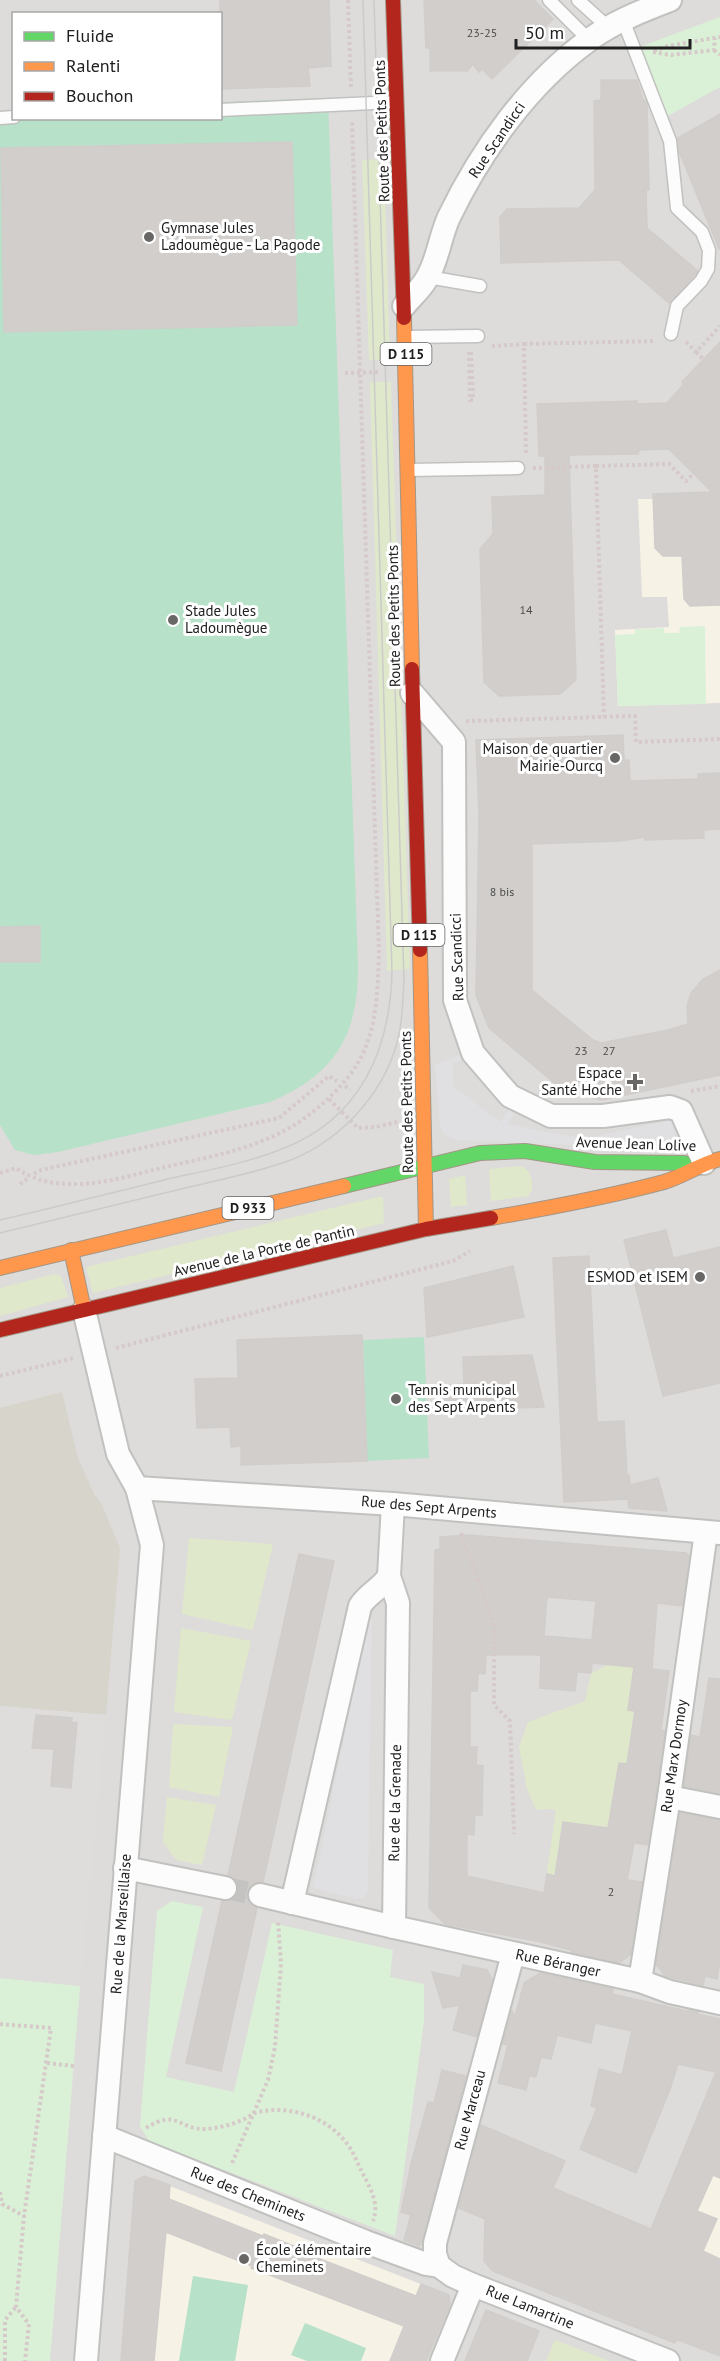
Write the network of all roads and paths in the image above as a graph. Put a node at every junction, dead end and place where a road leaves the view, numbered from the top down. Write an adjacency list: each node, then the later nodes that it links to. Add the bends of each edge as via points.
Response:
1 (348, 0): 15 (path, Route des Petits Ponts)
2 (549, 0): 8 (lane)
3 (578, 0): 6 (lane)
4 (670, 0): 6 (street, Rue Scandicci)
5 (393, 1): 16 (main road, Route des Petits Ponts / D 115)
6 (616, 24): 8 (street, Rue Scandicci); 23 (lane, via 670,141 677,208 702,232 709,250 708,269 678,306)
7 (717, 37): 9 (path); 12 (path)
8 (589, 40): 19 (street, Rue Scandicci, via 518,106 448,218)
9 (714, 44): 10 (path); 11 (path)
10 (720, 44)
11 (714, 50): 12 (path, via 671,55); 14 (path)
12 (652, 52): 13 (path)
13 (647, 54)
14 (720, 55)
15 (351, 92)
16 (397, 102): 17 (lane); 21 (main road, Route des Petits Ponts / D 115)
17 (222, 110)
18 (352, 116): 31 (path, Route des Petits Ponts)
19 (428, 277): 20 (lane); 21 (street, Rue Scandicci)
20 (480, 286)
21 (404, 306): 24 (main road, Route des Petits Ponts / D 115)
22 (720, 326): 27 (path)
23 (672, 331): 26 (path, via 666,340); 27 (path)
24 (405, 338): 25 (lane); 35 (main road, Route des Petits Ponts / D 115)
25 (475, 341): 25 (path, via 473,400 470,400); 26 (path)
26 (524, 344): 32 (path)
27 (696, 352): 28 (path)
28 (703, 359)
29 (385, 372): 31 (path)
30 (345, 373): 31 (path)
31 (360, 373): 48 (path, Route des Petits Ponts, via 379,955 377,1011 361,1058 329,1099 291,1127 263,1141 107,1181 46,1182 30,1178 16,1168)
32 (526, 457)
33 (596, 466): 34 (path); 36 (path, via 669,464 686,481); 38 (path)
34 (522, 468): 35 (lane)
35 (408, 470): 37 (main road, Route des Petits Ponts / D 115)
36 (694, 473)
37 (412, 693): 46 (street, Rue Scandicci, via 454,742 455,1000 473,1053 510,1096 551,1116 603,1116 670,1107 681,1111); 47 (main road, Route des Petits Ponts / D 115)
38 (604, 717): 39 (path); 40 (path, via 635,716 636,742)
39 (465, 721)
40 (720, 739)
41 (337, 1081): 49 (path, via 329,1076 279,1118)
42 (345, 1086): 44 (path)
43 (720, 1086): 45 (path)
44 (350, 1090)
45 (687, 1091)
46 (712, 1161): 47 (main road, Avenue Jean Lolive / D 933, via 595,1162 525,1150 480,1153); 52 (main road, Avenue Jean Lolive, via 667,1181 548,1208)
47 (425, 1165): 53 (main road, Route des Petits Ponts / D 115); 55 (main road, D 933)
48 (0, 1173)
49 (34, 1174)
50 (27, 1179): 51 (path)
51 (20, 1184)
52 (472, 1220): 53 (main road, Avenue de la Porte de Pantin)
53 (426, 1229): 57 (main road, Avenue de la Porte de Pantin)
54 (473, 1248): 59 (path, via 453,1261)
55 (71, 1250): 56 (main road, D 933); 57 (main road)
56 (0, 1268)
57 (84, 1310): 58 (main road, Avenue de la Porte de Pantin); 62 (street, Rue de la Marseillaise, via 118,1454)
58 (0, 1330)
59 (108, 1350)
60 (77, 1357): 61 (path)
61 (0, 1376)
62 (137, 1488): 63 (street, Rue des Sept Arpents); 70 (street, Rue de la Marseillaise, via 152,1545)
63 (393, 1504): 65 (street, Rue des Sept Arpents); 66 (street, Rue de la Grenade)
64 (454, 1527): 69 (path, via 461,1533 494,1624 494,1705 510,1721)
65 (713, 1532): 67 (street, Rue Marx Dormoy)
66 (390, 1576): 73 (street, via 360,1606); 74 (street, Rue de la Grenade, via 398,1604)
67 (669, 1797): 68 (street); 76 (street, Rue Marx Dormoy)
68 (720, 1807)
69 (514, 1834)
70 (125, 1868): 71 (street); 83 (street, Rue de la Marseillaise)
71 (225, 1888)
72 (260, 1895): 73 (street)
73 (285, 1910): 74 (street); 81 (path, via 275,2047 268,2080)
74 (394, 1927): 75 (street, Rue Béranger)
75 (513, 1954): 76 (street, Rue Béranger); 89 (street, Rue Marceau, via 435,2243)
76 (640, 1981): 77 (street, Rue Béranger)
77 (720, 2003)
78 (0, 2024): 79 (path, via 51,2028)
79 (47, 2063): 80 (path); 86 (path)
80 (74, 2066)
81 (255, 2112): 82 (path, via 243,2120 210,2128 200,2129 172,2118); 84 (path); 87 (path, via 304,2113 335,2130 348,2145 373,2194 376,2215)
82 (142, 2130)
83 (104, 2136): 88 (street, Rue des Cheminets); 94 (street, Rue de la Marseillaise)
84 (231, 2166)
85 (0, 2192): 86 (path, via 2,2204)
86 (24, 2216): 91 (path)
87 (372, 2225)
88 (393, 2251): 89 (street, Rue Lamartine, via 426,2265)
89 (439, 2266): 90 (street, Rue Lamartine)
90 (473, 2285): 95 (street); 96 (street, Rue Lamartine)
91 (16, 2307): 92 (path, via 5,2320); 93 (path, via 29,2324)
92 (5, 2361)
93 (25, 2361)
94 (86, 2361)
95 (442, 2361)
96 (668, 2361)

